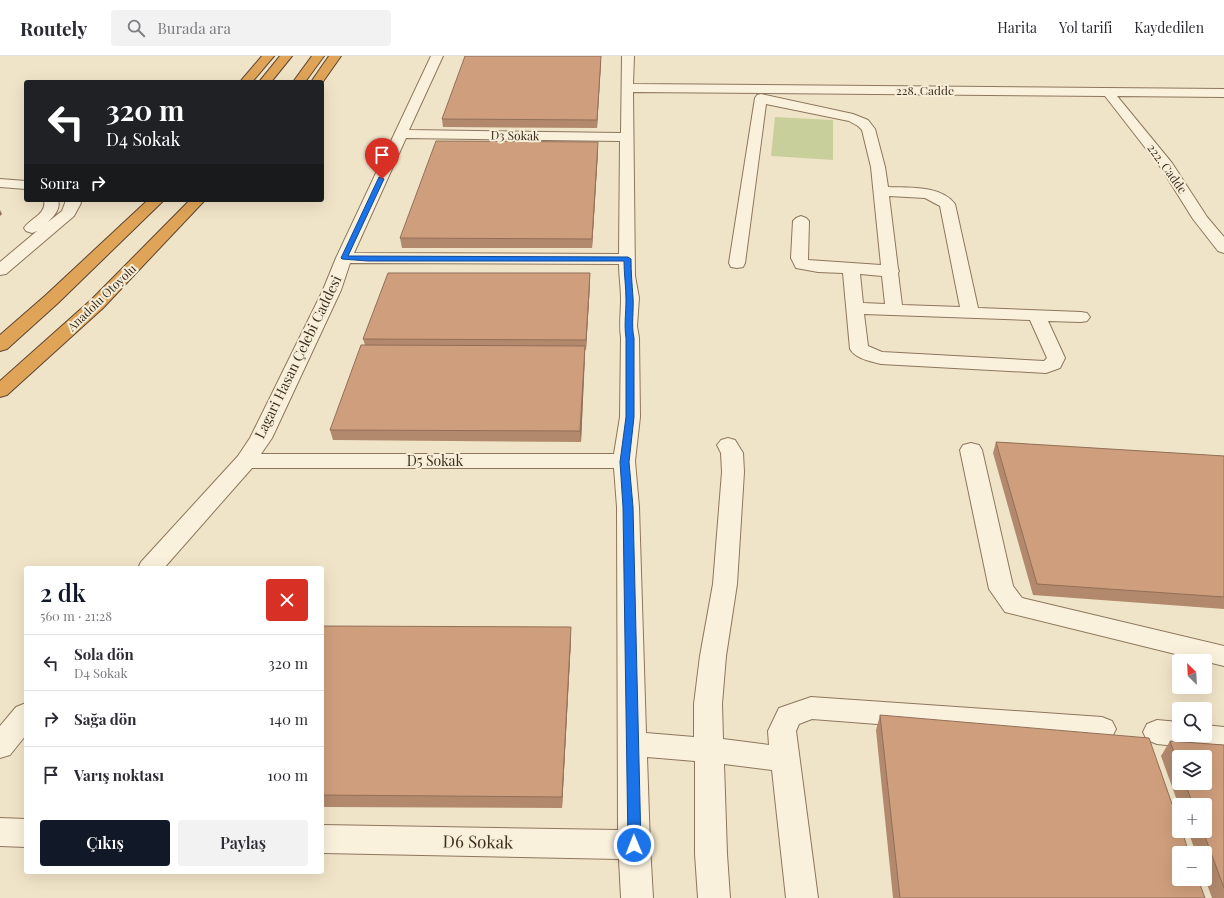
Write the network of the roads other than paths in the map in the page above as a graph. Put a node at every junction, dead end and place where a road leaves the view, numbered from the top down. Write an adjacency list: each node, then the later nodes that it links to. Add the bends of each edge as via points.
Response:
1 (268, 56): 7 (highway)
2 (286, 56): 8 (highway)
3 (318, 56): 9 (highway)
4 (335, 56): 10 (highway)
5 (436, 56): 16 (street, Lagari Hasan Çelebi Caddesi)
6 (628, 56): 11 (street)
7 (248, 80)
8 (267, 80)
9 (300, 80)
10 (318, 80)
11 (627, 88): 12 (street, 228. Cadde); 17 (street)
12 (736, 90): 13 (street, 228. Cadde); 15 (street)
13 (1108, 92): 14 (street, 228. Cadde); 29 (street, 222. Cadde, via 1167,166 1201,219)
14 (1224, 93)
15 (761, 98): 20 (street, via 860,121 868,129); 33 (street)
16 (401, 134): 17 (street, D3 Sokak); 31 (street, Lagari Hasan Çelebi Caddesi)
17 (628, 137): 32 (street)
18 (0, 183): 19 (street)
19 (24, 185)
20 (882, 191): 37 (street); 40 (street, via 932,196 942,199 947,204)
21 (0, 192): 22 (street)
22 (24, 193)
23 (52, 202): 30 (street, via 51,210 44,218)
24 (72, 202): 36 (street, via 69,213)
25 (144, 202): 34 (highway)
26 (155, 202): 34 (highway)
27 (196, 202): 44 (highway, Anadolu Otoyolu, via 97,304)
28 (800, 221): 35 (street, via 799,258 802,264)
29 (1224, 248)
30 (0, 254)
31 (344, 258): 32 (street); 47 (street, Lagari Hasan Çelebi Caddesi, via 332,290 261,438)
32 (628, 259): 48 (street, via 630,417)
33 (737, 263)
34 (90, 264): 43 (highway)
35 (851, 269): 37 (street); 38 (street)
36 (0, 270)
37 (891, 271): 39 (street)
38 (855, 308): 39 (street); 41 (street, via 859,349 870,355 881,358 1046,367 1053,364 1056,358)
39 (894, 310): 40 (street)
40 (970, 313): 41 (street)
41 (1037, 316): 42 (street)
42 (1082, 317)
43 (0, 345)
44 (0, 391)
45 (728, 445): 57 (street, via 732,453 733,472 725,584 712,656 709,690)
46 (971, 450): 50 (street, via 1001,589 1014,605)
47 (246, 461): 48 (street, D5 Sokak); 49 (street, Lagari Hasan Çelebi Caddesi)
48 (624, 462): 55 (street, via 628,507)
49 (152, 566)
50 (1224, 656)
51 (24, 717): 56 (street)
52 (1102, 729): 58 (street, via 811,708 789,716 782,731)
53 (1212, 738): 54 (street)
54 (1224, 739)
55 (632, 744): 57 (street); 62 (street)
56 (0, 746)
57 (709, 750): 58 (street); 64 (street, via 710,854)
58 (786, 759): 65 (street)
59 (0, 832): 60 (street)
60 (24, 833)
61 (324, 838): 62 (street, D6 Sokak)
62 (634, 845): 63 (street)
63 (636, 898)
64 (714, 898)
65 (802, 898)

